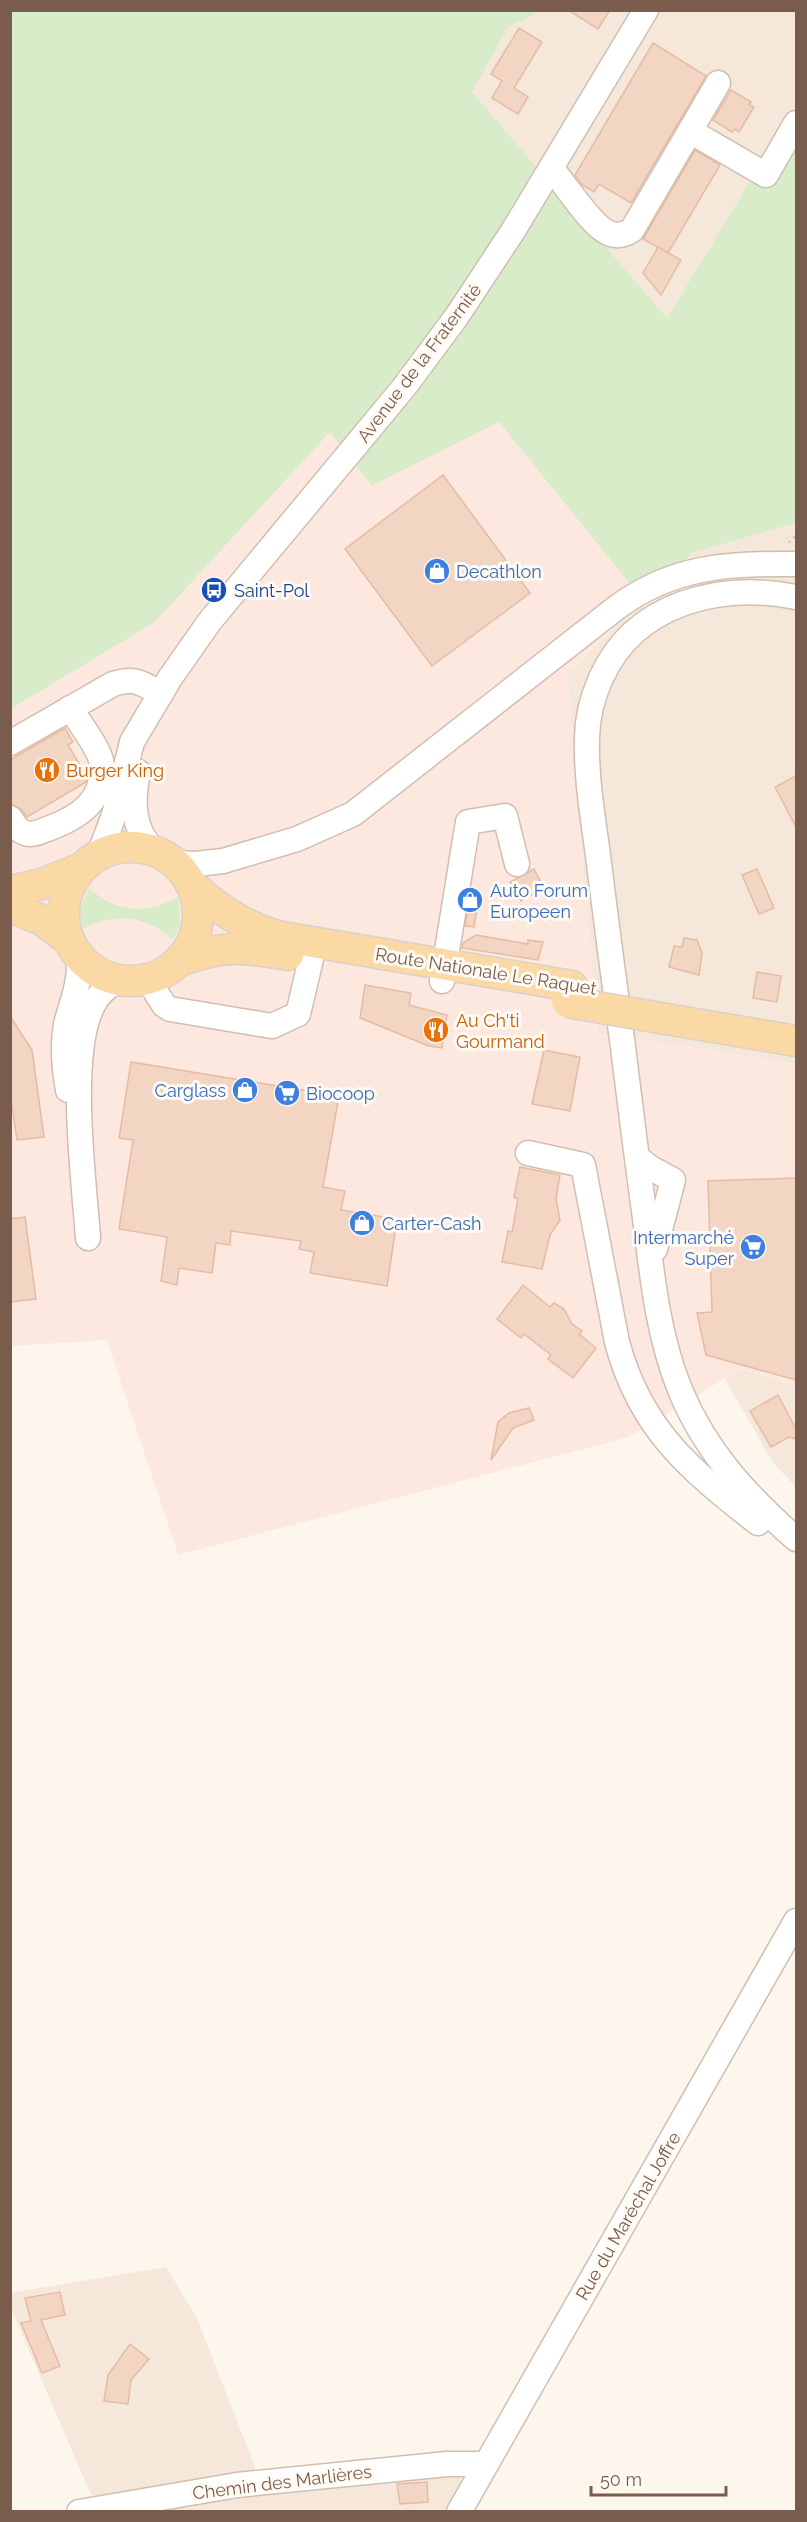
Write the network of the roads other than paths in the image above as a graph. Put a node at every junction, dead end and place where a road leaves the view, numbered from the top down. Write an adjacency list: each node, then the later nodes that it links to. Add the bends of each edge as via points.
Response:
1 (646, 10): 5 (street, Avenue de la Fraternité)
2 (718, 83): 4 (street)
3 (796, 123): 4 (street, via 766,175)
4 (690, 131): 5 (street, via 632,230 622,235 603,230)
5 (552, 169): 9 (street, Avenue de la Fraternité, via 492,267 431,353 210,621)
6 (796, 550): 7 (street)
7 (785, 564): 15 (street, via 694,570 640,591 366,805 341,820 297,839 223,861)
8 (796, 597): 28 (street, via 756,593 708,595 662,612 641,626 619,649 604,671 592,702 587,726 587,771)
9 (161, 693): 10 (street, via 130,679); 13 (street, Avenue de la Fraternité, via 132,742 114,815); 15 (street, Avenue de la Fraternité, via 140,763 134,803 139,830)
10 (70, 708): 11 (street); 12 (street, via 101,758 102,773 94,797 77,817 34,834 21,831)
11 (10, 743)
12 (10, 818)
13 (90, 861): 15 (main road, via 114,849 130,847); 16 (main road, via 42,884); 18 (main road, via 69,887 65,902 65,926)
14 (517, 864): 21 (street, via 505,816 468,822)
15 (173, 866): 20 (main road, via 196,899 192,941); 21 (main road, Route Nationale Le Raquet, via 221,910 265,932)
16 (10, 891)
17 (10, 907): 18 (main road, via 42,920)
18 (74, 948): 22 (main road, via 96,971); 29 (street, via 80,973 63,1049)
19 (311, 959): 20 (main road, Route Nationale Le Raquet, via 234,948); 21 (main road, Route Nationale Le Raquet); 22 (street, via 298,1014 272,1026 170,1009)
20 (177, 962): 22 (main road, via 163,972)
21 (443, 973): 23 (main road, Route Nationale Le Raquet)
22 (133, 979): 29 (street, via 108,987 93,1005 86,1024 80,1090)
23 (677, 1012): 24 (main road, Route Nationale Le Raquet); 25 (main road, Route Nationale Le Raquet); 26 (street, via 717,1038)
24 (796, 1023)
25 (796, 1041)
26 (796, 1053)
27 (528, 1153): 33 (street, via 583,1165 620,1353 652,1425 692,1469)
28 (637, 1157): 31 (street); 31 (street, via 673,1180)
29 (83, 1172): 30 (street)
30 (88, 1238)
31 (652, 1280): 32 (street, via 673,1371 700,1429 733,1478)
32 (796, 1539)
33 (796, 1554)
34 (796, 1921): 35 (street, Rue du Maréchal Joffre)
35 (486, 2464): 36 (street, Chemin des Marlières, via 447,2464 237,2485); 37 (street, Rue du Maréchal Joffre)
36 (79, 2511)
37 (459, 2511)

